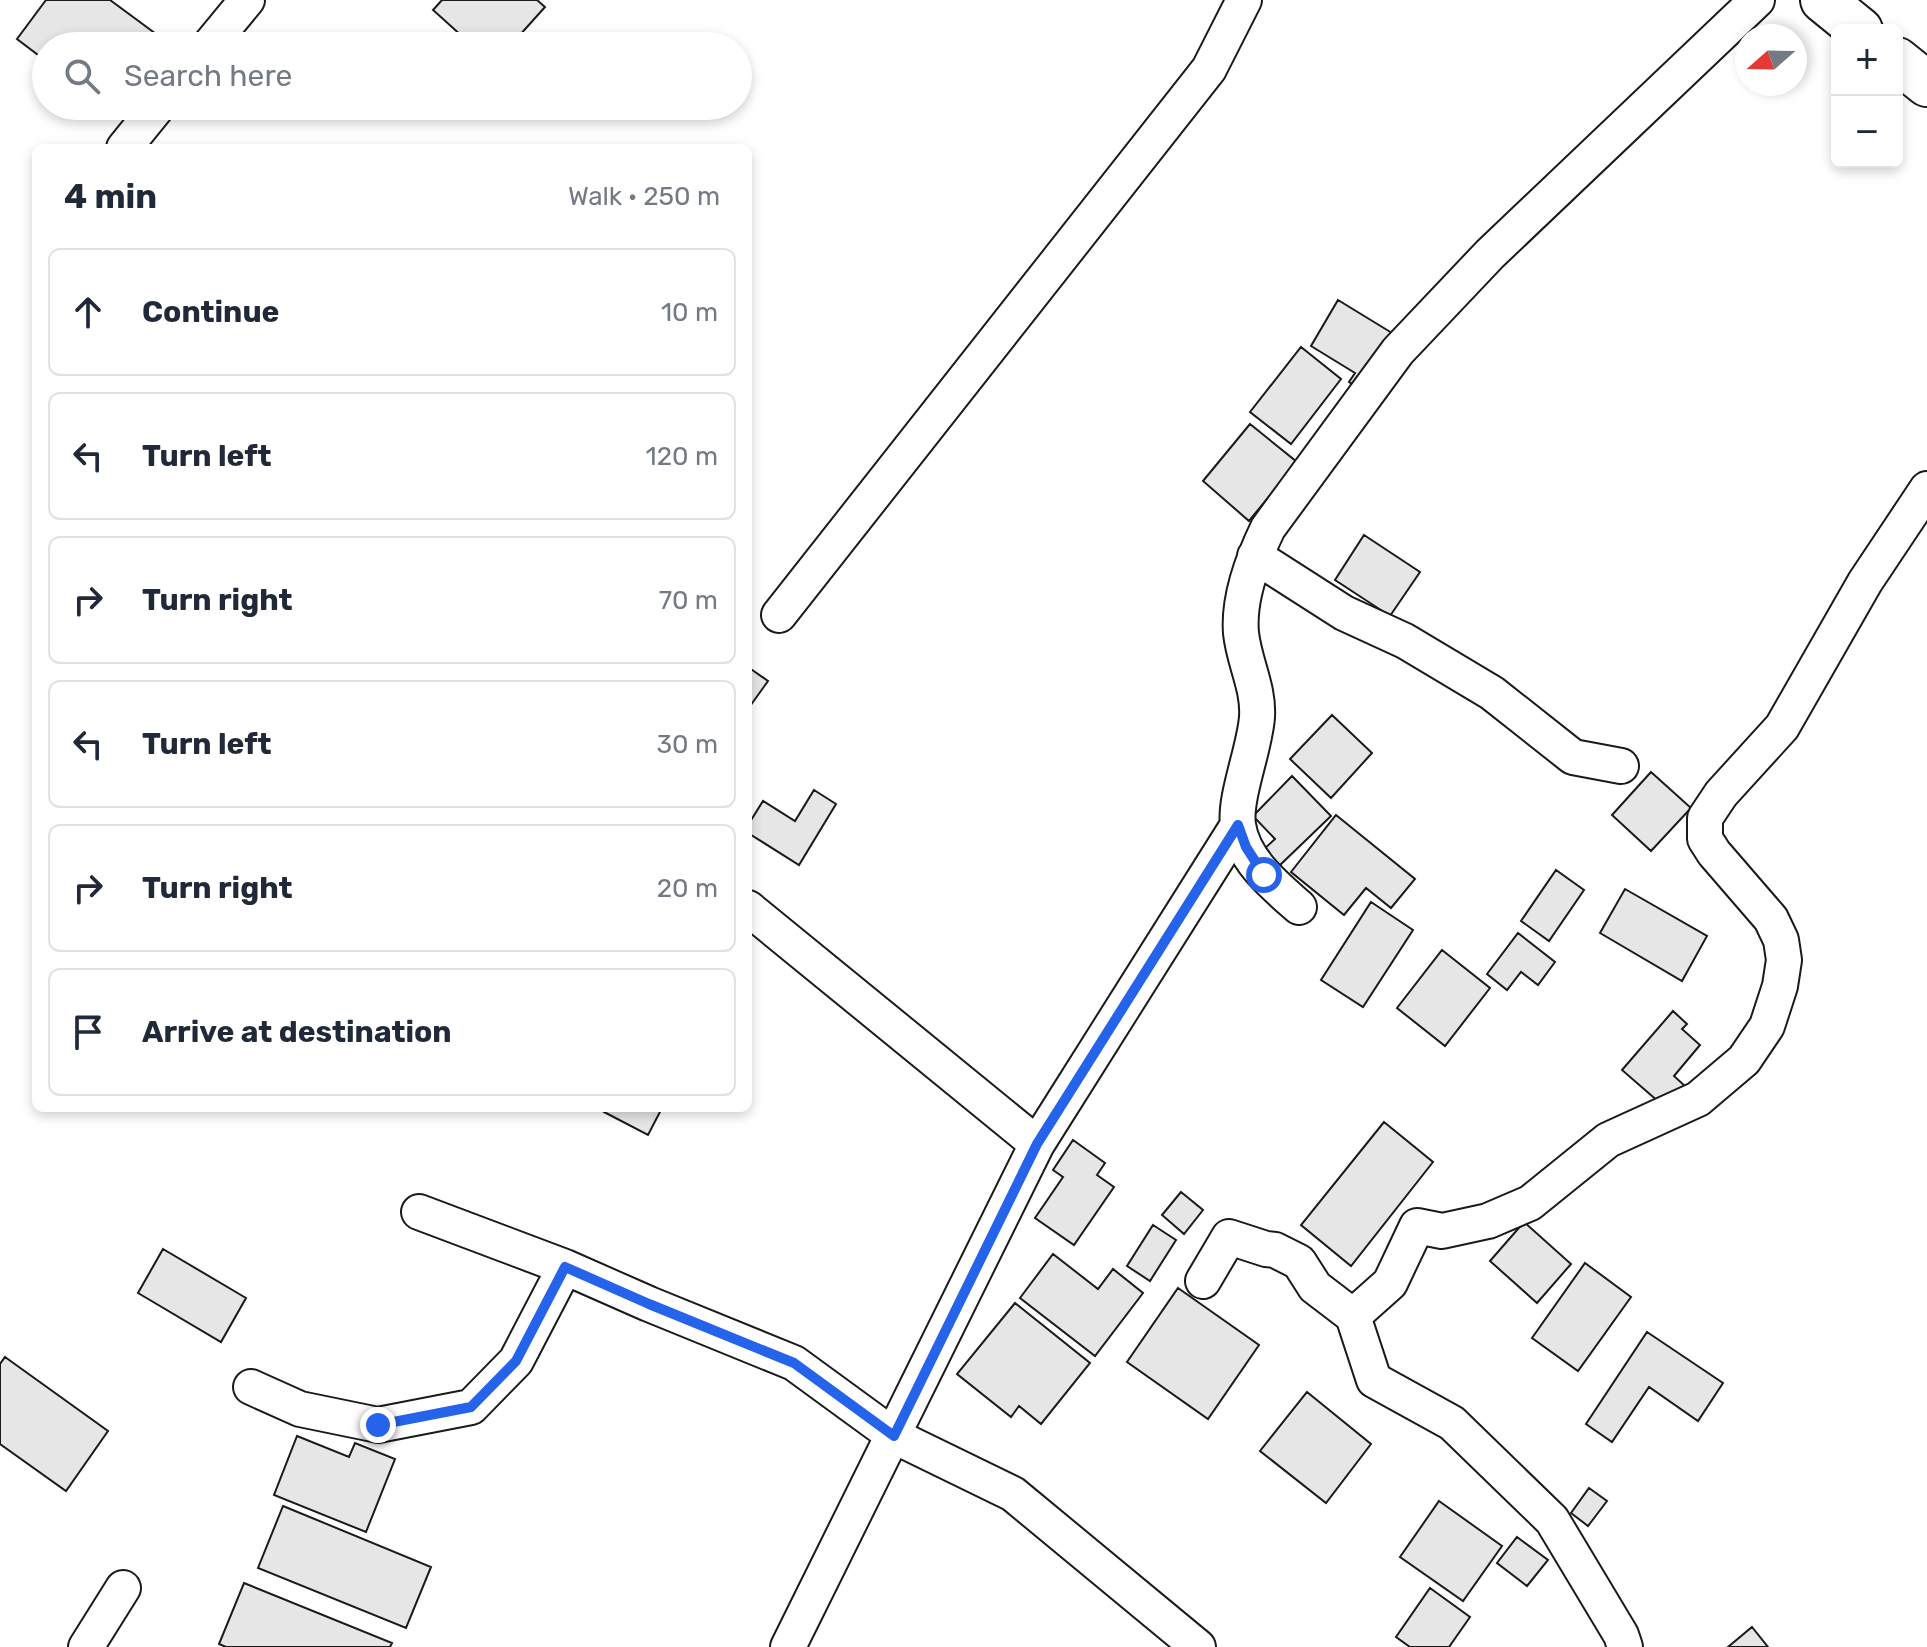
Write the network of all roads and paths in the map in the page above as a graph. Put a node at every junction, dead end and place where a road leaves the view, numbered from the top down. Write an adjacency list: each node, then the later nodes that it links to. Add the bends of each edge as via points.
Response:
1 (247, 0): 6 (street)
2 (1244, 0): 13 (street, via 1209,69)
3 (1757, 0): 12 (street, via 1490,254 1398,351 1268,528)
4 (1823, 0): 5 (street)
5 (1853, 24)
6 (221, 32)
7 (1903, 65): 8 (street)
8 (1927, 84)
9 (147, 120): 10 (street)
10 (127, 144)
11 (1927, 489): 22 (street, via 1865,582 1782,727 1705,818 1705,839 1771,919 1781,940 1780,986 1767,1026 1744,1060 1698,1099 1608,1140 1530,1203 1488,1221 1442,1231 1417,1226 1390,1283)
12 (1255, 556): 14 (street, via 1344,613 1405,641 1492,693 1573,757); 15 (street, via 1241,631 1257,715)
13 (779, 615)
14 (1621, 766)
15 (1238, 825): 16 (street, via 1264,875); 18 (street)
16 (1299, 907)
17 (752, 911): 18 (street)
18 (1037, 1144): 24 (street)
19 (419, 1212): 20 (street)
20 (565, 1267): 23 (street, via 516,1361 471,1407 378,1425 300,1409); 24 (street, via 794,1363)
21 (1203, 1281): 22 (street, via 1229,1237 1299,1262 1315,1287)
22 (1353, 1316): 29 (street, via 1374,1380 1452,1423 1552,1520)
23 (251, 1387)
24 (894, 1436): 27 (street); 28 (street, via 1013,1494)
25 (123, 1588): 26 (street)
26 (86, 1647)
27 (788, 1647)
28 (1198, 1647)
29 (1625, 1647)

